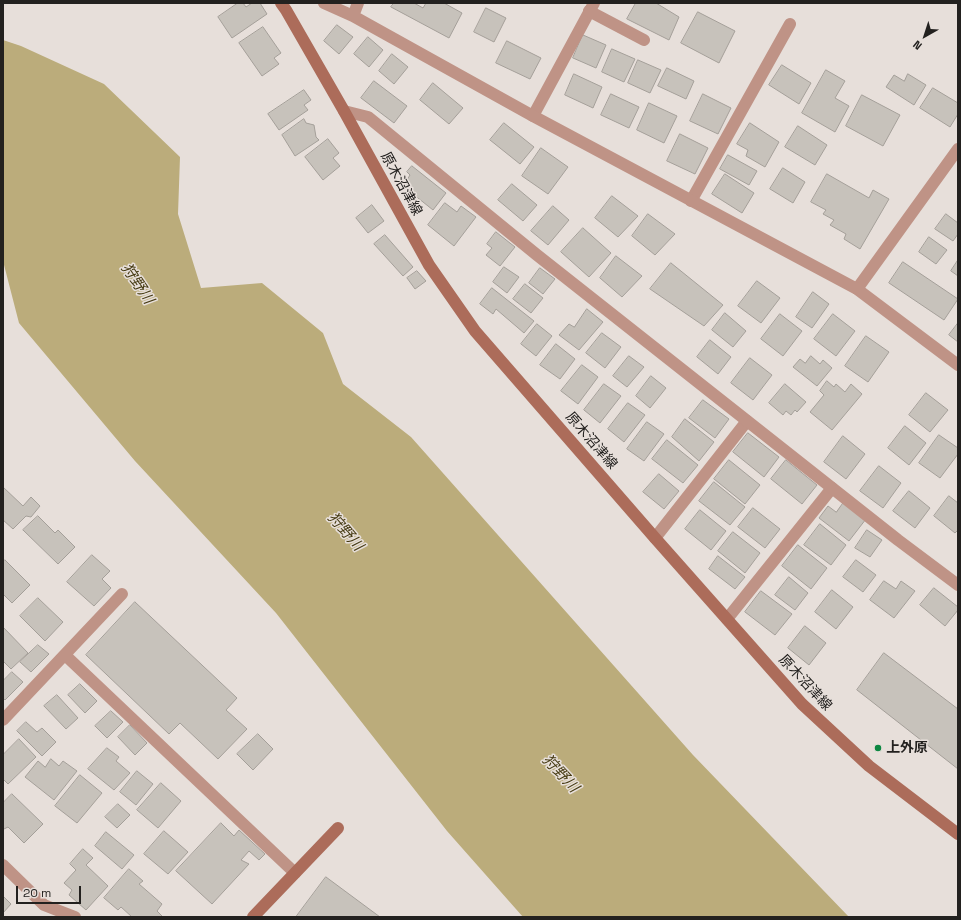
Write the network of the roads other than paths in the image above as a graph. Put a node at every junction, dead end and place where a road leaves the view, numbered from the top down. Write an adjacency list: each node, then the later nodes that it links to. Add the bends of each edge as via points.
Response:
1 (281, 3): 8 (main road, 原木沼津線)
2 (324, 3): 5 (street)
3 (358, 3): 5 (street)
4 (592, 7): 7 (street); 9 (street)
5 (352, 16): 9 (street)
6 (790, 24): 11 (street)
7 (644, 40)
8 (344, 111): 14 (street, via 368,117); 16 (main road, 原木沼津線, via 429,265 475,331)
9 (533, 116): 11 (street)
10 (958, 149): 12 (street)
11 (691, 201): 12 (street)
12 (857, 289): 13 (street)
13 (958, 365)
14 (747, 421): 15 (street); 16 (street)
15 (832, 488): 17 (street); 19 (street)
16 (655, 538): 19 (main road, 原木沼津線)
17 (958, 585)
18 (122, 594): 20 (street)
19 (727, 619): 23 (main road, 原木沼津線, via 802,704 869,766)
20 (65, 655): 21 (street); 25 (street)
21 (3, 720)
22 (338, 828): 25 (main road)
23 (958, 834)
24 (3, 865): 26 (street, via 44,905)
25 (295, 873): 27 (main road)
26 (76, 917)
27 (253, 917)

